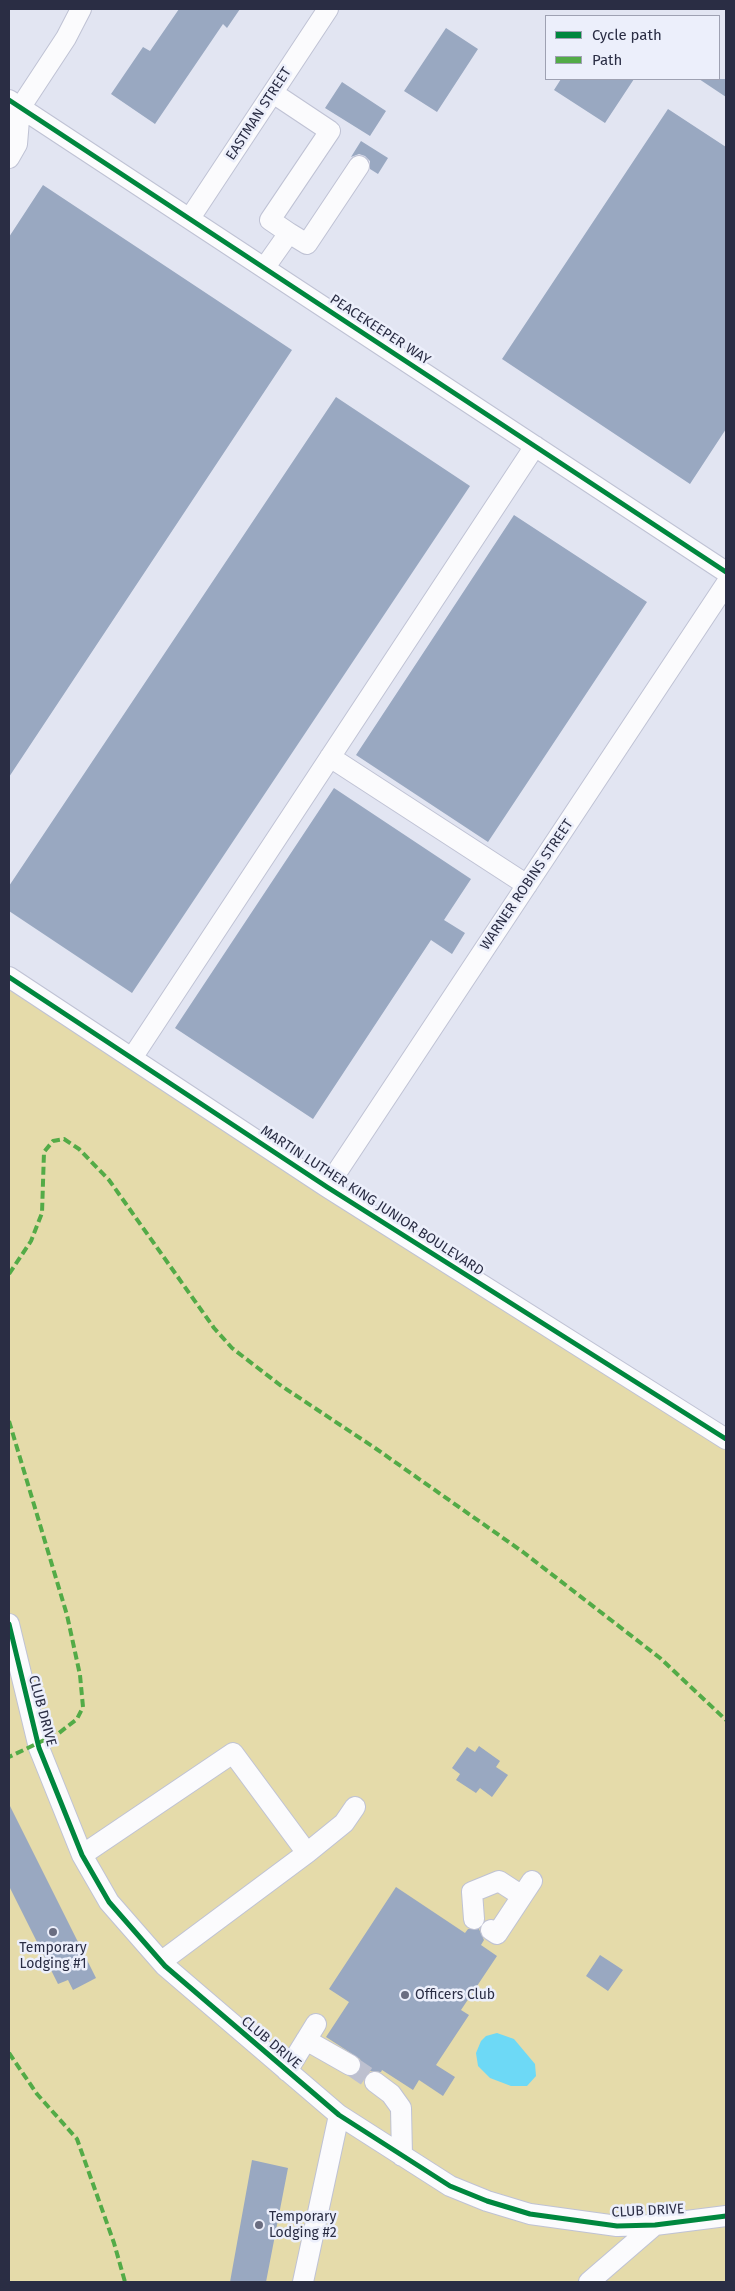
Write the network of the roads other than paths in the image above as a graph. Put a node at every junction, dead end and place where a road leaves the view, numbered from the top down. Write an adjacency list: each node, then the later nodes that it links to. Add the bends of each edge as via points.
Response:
1 (81, 9): 4 (street, via 66,38)
2 (328, 9): 3 (street, EASTMAN STREET)
3 (273, 93): 7 (street, EASTMAN STREET); 8 (street, via 330,131 270,220)
4 (13, 108): 5 (street, via 17,144); 7 (street, PEACEKEEPER WAY)
5 (9, 158)
6 (359, 166): 8 (street, via 307,244)
7 (190, 218): 9 (street, PEACEKEEPER WAY)
8 (289, 233): 9 (street)
9 (264, 267): 10 (street, PEACEKEEPER WAY)
10 (535, 446): 11 (street, PEACEKEEPER WAY); 13 (street)
11 (726, 572)
12 (726, 584): 14 (street, WARNER ROBINS STREET)
13 (330, 757): 14 (street); 16 (street)
14 (527, 885): 17 (street, WARNER ROBINS STREET)
15 (9, 978): 16 (street, MARTIN LUTHER KING JUNIOR BOULEVARD)
16 (132, 1058): 17 (street, MARTIN LUTHER KING JUNIOR BOULEVARD)
17 (327, 1187): 18 (street, MARTIN LUTHER KING JUNIOR BOULEVARD)
18 (726, 1438)
19 (9, 1624): 22 (street, CLUB DRIVE, via 39,1748)
20 (354, 1807): 21 (street, via 344,1823)
21 (307, 1853): 22 (street, via 233,1753); 24 (street)
22 (82, 1855): 24 (street, CLUB DRIVE, via 109,1902)
23 (527, 1889): 23 (street, via 497,1934 482,1925 472,1892 499,1881)
24 (162, 1961): 26 (street, CLUB DRIVE)
25 (350, 2066): 26 (street, via 311,2032)
26 (286, 2071): 28 (street, CLUB DRIVE)
27 (375, 2082): 29 (street, via 391,2094 401,2108)
28 (339, 2116): 29 (street, CLUB DRIVE); 32 (street)
29 (402, 2156): 31 (street, CLUB DRIVE, via 450,2186 530,2214 616,2226)
30 (726, 2216): 31 (street, CLUB DRIVE)
31 (655, 2225): 33 (street)
32 (303, 2282)
33 (589, 2282)

